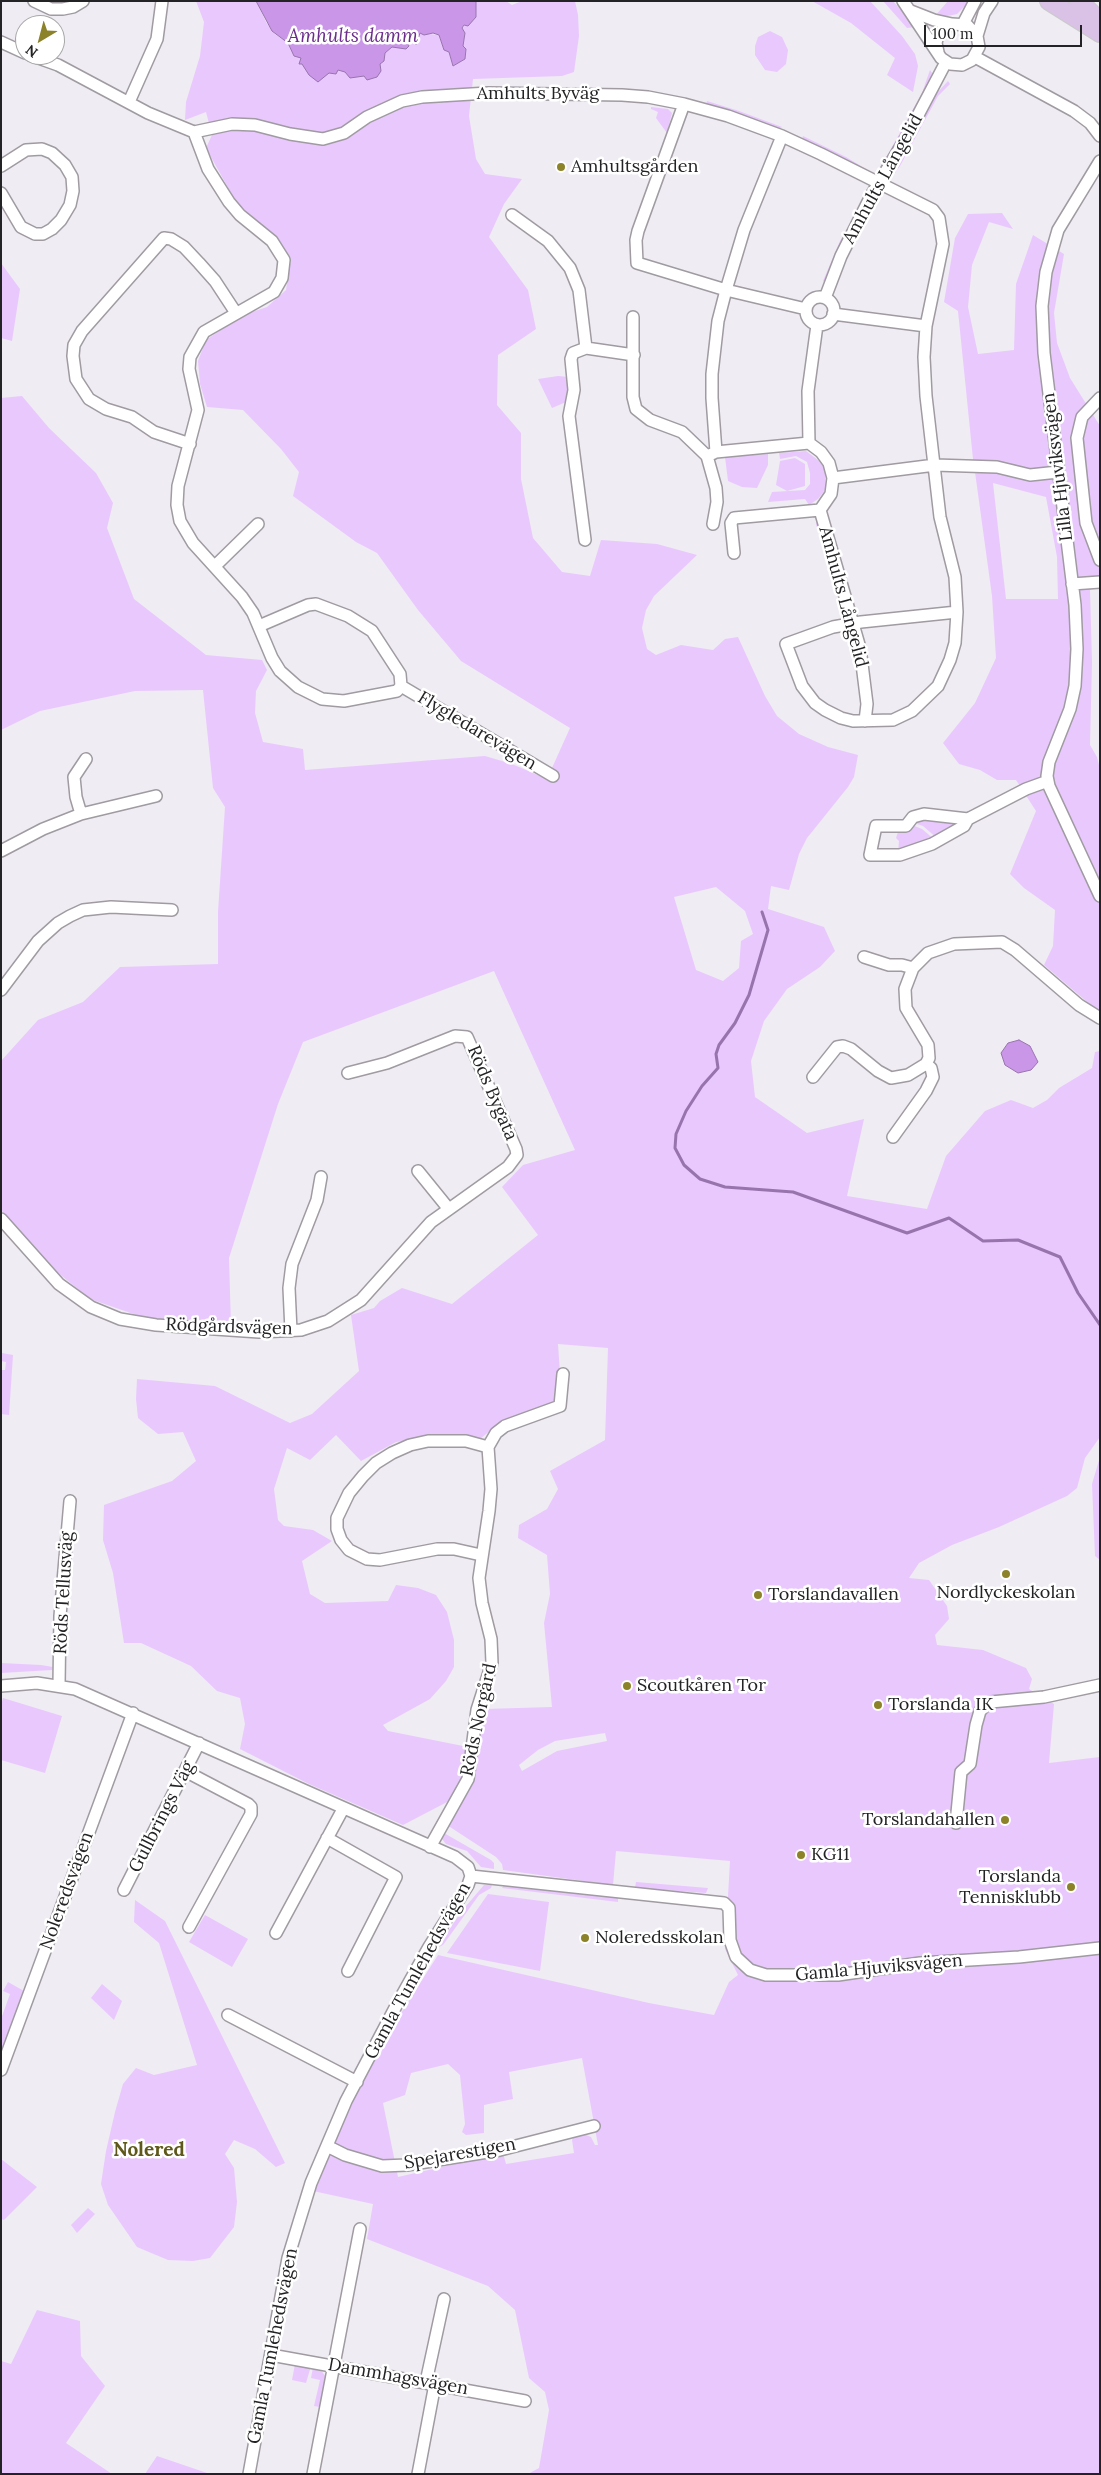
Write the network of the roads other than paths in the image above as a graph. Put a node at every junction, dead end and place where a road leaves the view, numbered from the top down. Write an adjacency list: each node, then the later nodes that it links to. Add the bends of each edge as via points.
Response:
1 (34, 1): 2 (street, via 63,9)
2 (83, 1)
3 (162, 1): 20 (street, via 156,39)
4 (903, 1): 9 (street)
5 (975, 1): 11 (street)
6 (992, 1): 13 (street, via 984,13)
7 (1049, 1): 12 (main road)
8 (1079, 1): 10 (main road)
9 (911, 11): 11 (street); 16 (street)
10 (1100, 22)
11 (957, 24): 13 (street, via 971,28); 16 (street, via 944,28 938,35)
12 (1100, 33)
13 (977, 36): 17 (street, via 979,46)
14 (1, 42): 15 (street)
15 (15, 48)
16 (938, 52): 18 (street)
17 (975, 57): 18 (street, via 962,65); 24 (street, via 1074,111 1090,122)
18 (946, 62): 27 (street, Amhults Långelid)
19 (55, 65): 20 (street)
20 (129, 102): 22 (street)
21 (684, 104): 22 (street, Amhults Byväg, via 622,95 488,93 402,101 367,117 344,133 323,139 256,125 232,124); 23 (street, Amhults Byväg); 30 (street, via 638,231 637,263)
22 (194, 132): 33 (street, Flygledarevägen, via 208,170 229,202 272,242 284,260 282,278 274,292)
23 (782, 136): 27 (street, Amhults Byväg); 30 (street, via 750,214)
24 (1100, 136)
25 (1100, 161): 45 (street, Lilla Hjuviksvägen, via 1058,230 1043,290 1044,352)
26 (1, 166): 28 (street, via 26,150 52,153 65,164 72,177 73,191 70,205 61,220 43,234 22,228)
27 (878, 184): 31 (street, Amhults Långelid, via 841,256); 37 (street, Amhults Byväg, via 933,210 939,218 942,250)
28 (1, 193)
29 (512, 215): 38 (street, via 548,241 570,268 579,290)
30 (726, 290): 32 (street); 43 (street, via 718,321 712,374)
31 (825, 298): 32 (street, via 814,298); 34 (street, via 832,304)
32 (806, 309): 36 (street, via 808,319)
33 (236, 313): 42 (street, Flygledarevägen, via 204,332 190,357 189,369 198,410); 42 (street, via 215,281 184,247 164,238 82,330 74,345 76,379 89,399 106,409 132,417 154,432)
34 (833, 314): 36 (street, via 828,322); 37 (street)
35 (633, 317): 39 (street)
36 (817, 324): 41 (street, via 808,391)
37 (926, 326): 44 (street, Amhults Byväg, via 924,357)
38 (586, 348): 39 (street); 50 (street, via 573,353 571,358 574,390 568,416)
39 (634, 355): 43 (street, via 633,397 636,410 650,420 682,432)
40 (1100, 398): 52 (street, via 1082,417 1077,438 1086,523)
41 (809, 443): 43 (street); 46 (street, via 822,452)
42 (190, 444): 53 (street, Flygledarevägen, via 178,486 177,505 186,533)
43 (711, 454): 49 (street, via 717,495)
44 (935, 465): 45 (street, via 997,466 1030,475); 46 (street); 56 (street, Amhults Byväg, via 940,517 955,578)
45 (1058, 472): 55 (street, Lilla Hjuviksvägen)
46 (833, 478): 47 (street, Amhults Långelid, via 831,494)
47 (820, 510): 51 (street, via 734,518 731,523); 57 (street, Amhults Långelid)
48 (258, 524): 53 (street)
49 (713, 524)
50 (585, 540)
51 (734, 553)
52 (1100, 560)
53 (215, 566): 58 (street, Flygledarevägen, via 242,597)
54 (1100, 582): 55 (street)
55 (1072, 584): 63 (street, Lilla Hjuviksvägen, via 1078,649 1075,686 1068,718 1047,767)
56 (958, 612): 57 (street); 60 (street, Amhults Byväg, via 955,643 938,686 907,715)
57 (857, 623): 60 (street, Amhults Långelid); 60 (street, Amhults Byväg, via 786,644 802,686 816,704 841,718)
58 (259, 626): 59 (street, Flygledarevägen, via 280,671 298,687 316,696 342,701 359,700 396,691); 59 (street, Flygledarevägen, via 316,604 348,616 372,631 400,674)
59 (401, 686): 62 (street, Flygledarevägen)
60 (870, 722)
61 (86, 758): 65 (street, via 74,777)
62 (553, 776)
63 (1048, 781): 66 (street); 68 (street)
64 (156, 796): 65 (street)
65 (81, 814): 67 (street)
66 (968, 819): 66 (street, via 924,814 913,817 906,826 876,826 870,855 900,855 932,844 964,826)
67 (1, 851)
68 (1100, 896)
69 (172, 910): 72 (street, via 111,907 83,910 70,916 38,941)
70 (864, 956): 71 (street, via 888,965)
71 (913, 968): 73 (street, via 937,948 1002,942 1079,1005); 74 (street, via 905,989 906,1008 928,1045)
72 (1, 990)
73 (1100, 1018)
74 (926, 1064): 76 (street, via 908,1075 891,1078 851,1048 843,1046 837,1047); 77 (street, via 931,1068 933,1078)
75 (348, 1073): 78 (street, Röds Bygata, via 409,1055 454,1036 467,1037 516,1149)
76 (813, 1076)
77 (892, 1137)
78 (516, 1156): 81 (street, Rödgårdsvägen, via 508,1167)
79 (418, 1170): 81 (street)
80 (321, 1178): 83 (street, via 317,1200 292,1264 289,1288)
81 (448, 1208): 83 (street, Rödgårdsvägen, via 418,1234 378,1282 347,1311 310,1328)
82 (1, 1219): 83 (street, Rödgårdsvägen, via 59,1284 91,1307 120,1319 166,1326)
83 (291, 1331)
84 (563, 1374): 85 (street, via 560,1406 505,1426)
85 (488, 1446): 87 (street, Röds Norgård, via 491,1489); 87 (street, via 466,1441 428,1441 392,1453 363,1476 342,1504 337,1518 341,1540 357,1556 367,1559 454,1549)
86 (70, 1501): 88 (street, Röds Tellusväg, via 60,1616)
87 (481, 1555): 97 (street, Röds Norgård, via 480,1594 491,1639 492,1663 477,1710 468,1779)
88 (59, 1685): 90 (street, Gamla Tumlehedsvägen); 91 (street, Gamla Tumlehedsvägen, via 75,1688)
89 (1100, 1685): 95 (street, via 1044,1697 991,1702 984,1707 976,1725 970,1764 961,1772)
90 (1, 1686)
91 (133, 1713): 92 (street, Gamla Tumlehedsvägen); 105 (street, Noleredsvägen)
92 (200, 1743): 93 (street, Gullbrings Väg); 94 (street, Gamla Tumlehedsvägen)
93 (186, 1771): 99 (street, Gullbrings Väg); 100 (street, via 251,1807 251,1814)
94 (343, 1809): 96 (street); 97 (street, Gamla Tumlehedsvägen)
95 (956, 1823)
96 (327, 1838): 101 (street); 103 (street, via 396,1877)
97 (430, 1847): 98 (street, Gamla Tumlehedsvägen, via 466,1864)
98 (470, 1876): 102 (street, Gamla Hjuviksvägen, via 724,1903 729,1908 730,1940 736,1957 750,1970 766,1975 838,1975 920,1963); 106 (street, Gamla Tumlehedsvägen, via 468,1886 429,1947)
99 (124, 1890)
100 (189, 1926)
101 (276, 1933)
102 (1100, 1948)
103 (348, 1971)
104 (228, 2014): 106 (street)
105 (1, 2070)
106 (357, 2082): 108 (street, Gamla Tumlehedsvägen)
107 (594, 2126): 108 (street, Spejarestigen, via 500,2150 407,2165 382,2166)
108 (327, 2146): 111 (street, Gamla Tumlehedsvägen, via 302,2210 288,2258)
109 (360, 2229): 112 (street)
110 (444, 2299): 113 (street)
111 (271, 2355): 112 (street, Dammhagsvägen); 115 (street, Gamla Tumlehedsvägen)
112 (332, 2365): 113 (street, Dammhagsvägen); 116 (street)
113 (430, 2383): 114 (street, Dammhagsvägen); 117 (street)
114 (525, 2401)
115 (249, 2474)
116 (313, 2474)
117 (418, 2474)

